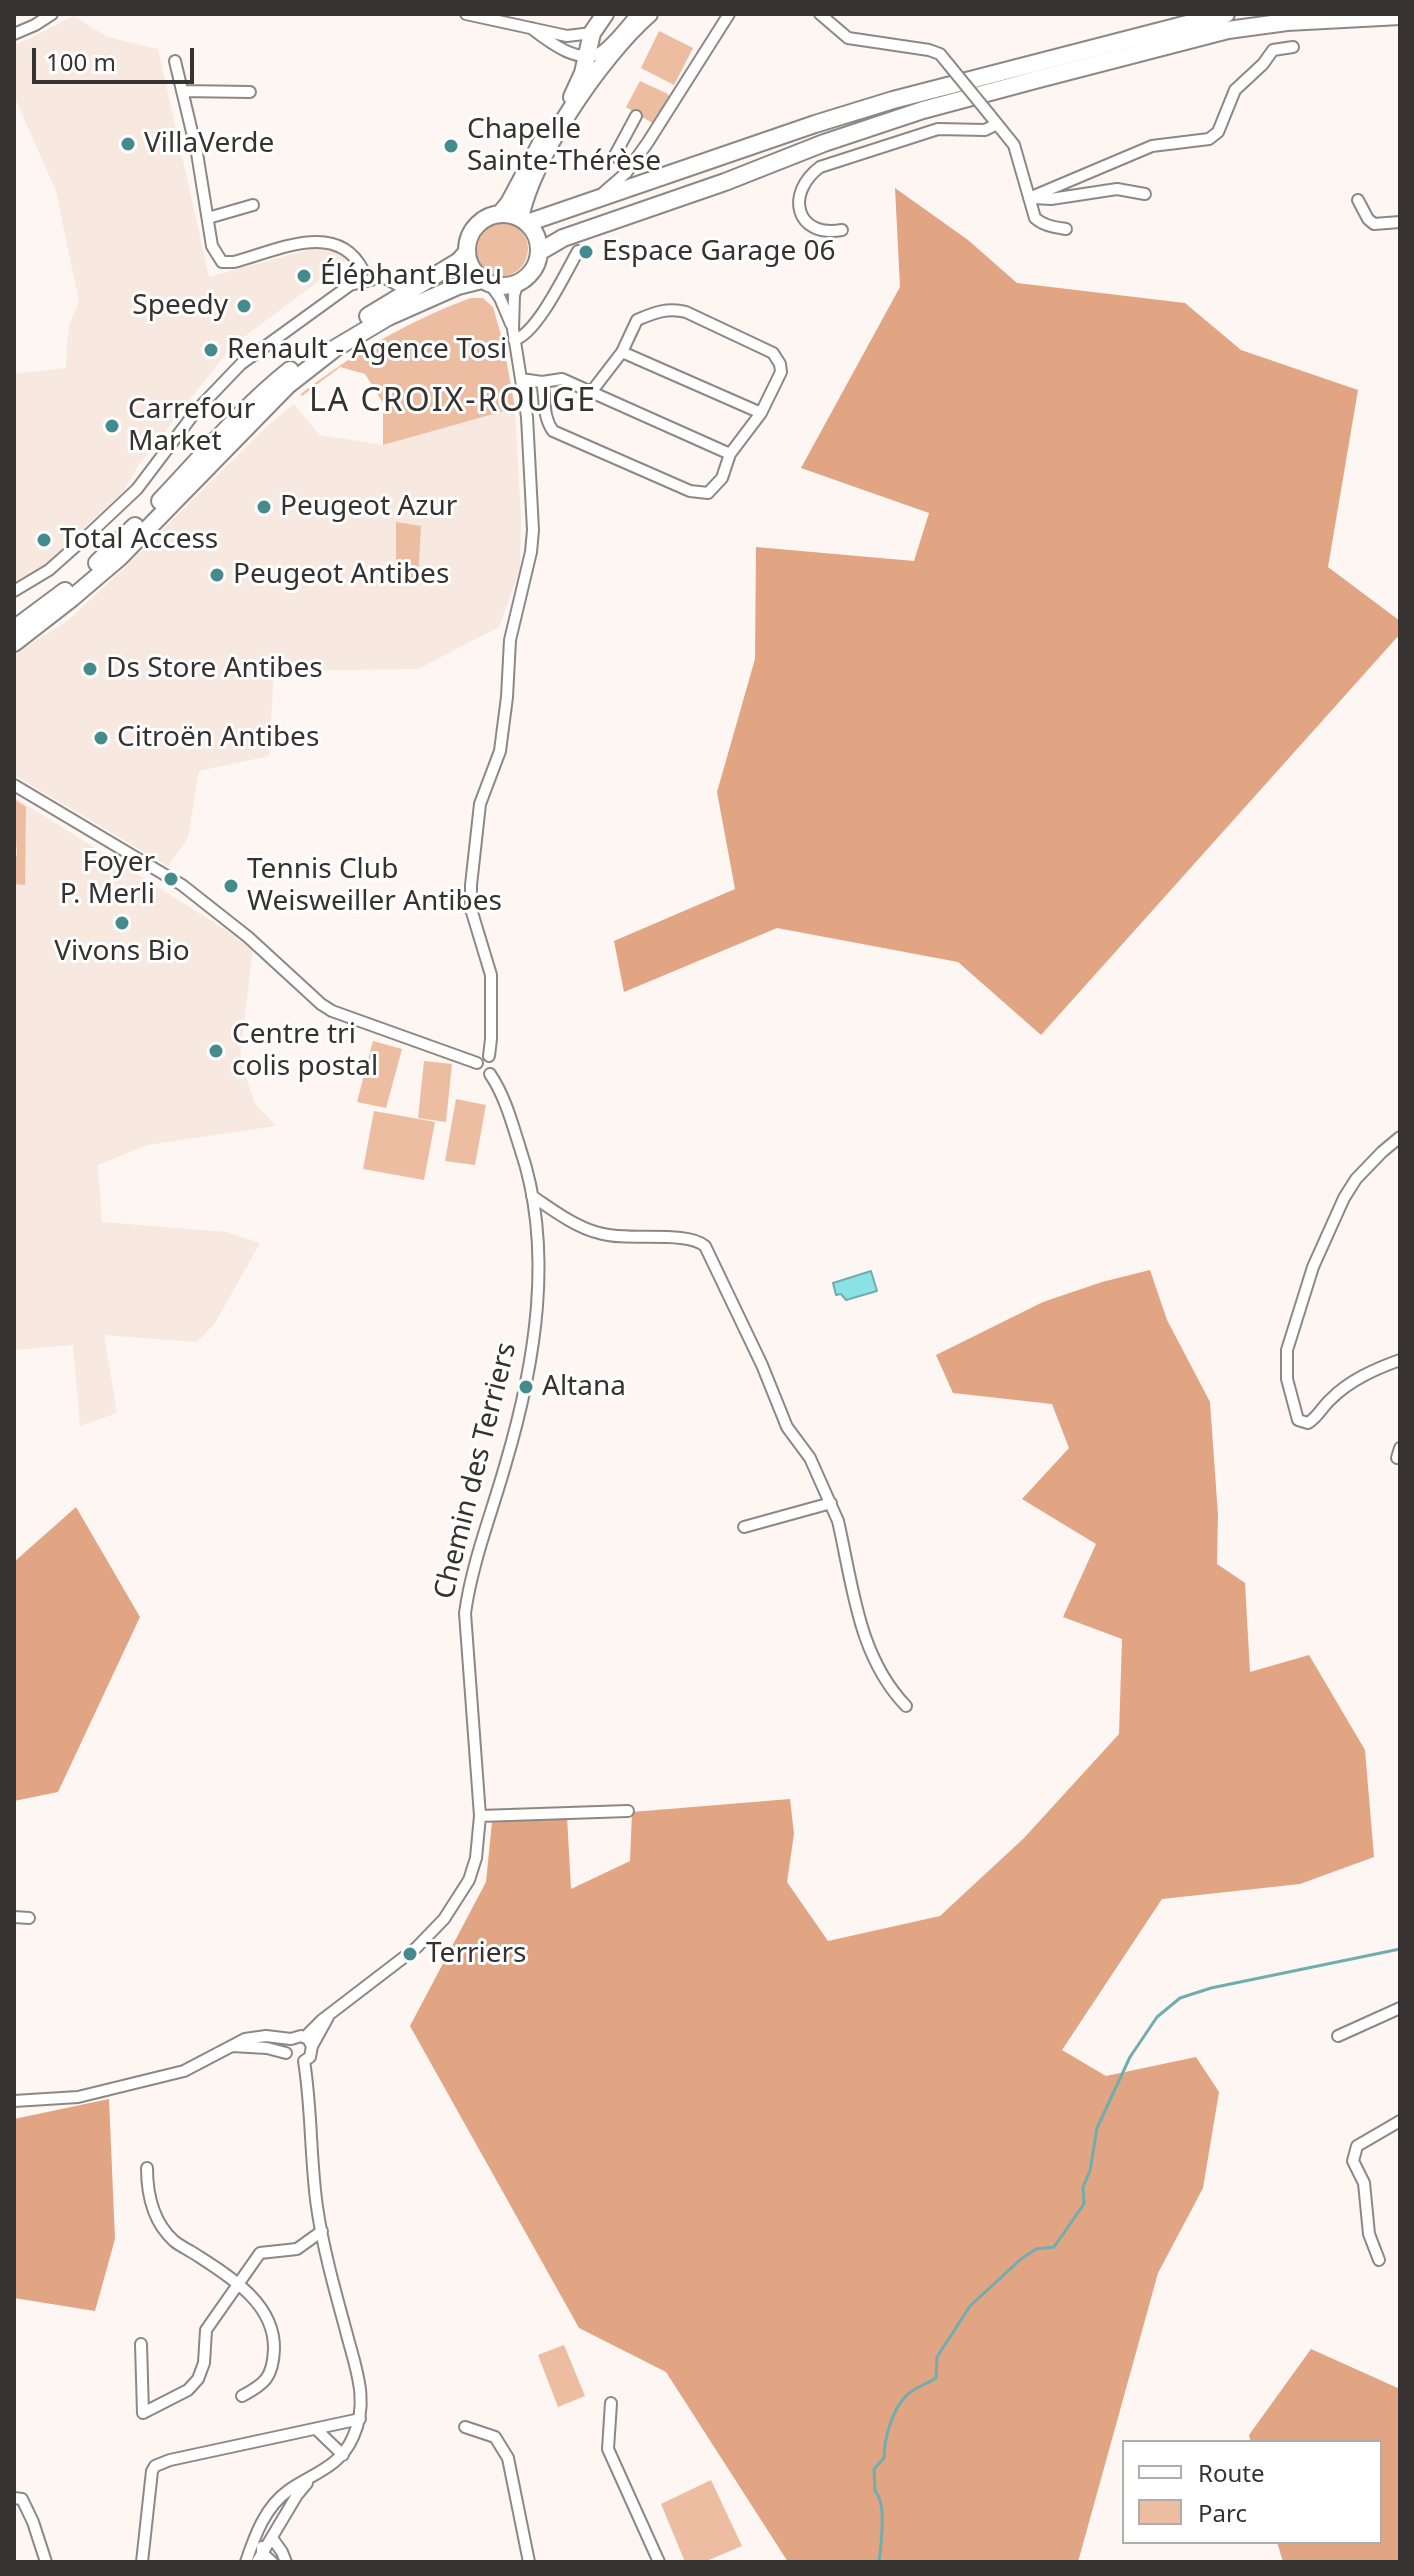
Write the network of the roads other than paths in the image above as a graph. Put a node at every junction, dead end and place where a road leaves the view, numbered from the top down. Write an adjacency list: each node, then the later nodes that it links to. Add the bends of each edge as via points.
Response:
1 (52, 14): 12 (street)
2 (466, 14): 10 (street)
3 (605, 14): 11 (main road)
4 (637, 14): 14 (street, via 602,52)
5 (649, 14): 28 (main road, via 557,133 532,183)
6 (729, 14): 20 (street)
7 (820, 14): 19 (street, bridge, via 848,38 940,54)
8 (1226, 14): 24 (main road, via 893,100)
9 (1400, 16): 34 (main road, via 1228,30 980,94 824,143 563,238)
10 (531, 28): 11 (street, via 567,36); 14 (street, via 569,52)
11 (592, 33): 14 (main road)
12 (14, 34)
13 (1293, 47): 22 (street, via 1273,50 1235,90 1218,132 1209,139 1152,146)
14 (586, 56): 26 (main road, via 574,94)
15 (175, 61): 16 (street)
16 (182, 91): 17 (street); 27 (street)
17 (250, 92)
18 (636, 116): 20 (street, via 615,155)
19 (997, 124): 22 (street, via 1014,145); 31 (street, via 985,130 938,129 820,167 806,177 798,208 808,225 826,232)
20 (629, 169): 24 (street)
21 (1145, 194): 22 (street, via 1117,189)
22 (1029, 198): 30 (street, via 1040,223)
23 (1358, 200): 29 (street, via 1374,224)
24 (590, 201): 28 (main road)
25 (253, 205): 27 (street)
26 (500, 214): 28 (main road); 33 (main road, via 480,222)
27 (208, 218): 35 (street, via 212,246 222,262 315,240 351,251)
28 (524, 221): 34 (main road, via 534,232)
29 (1400, 222)
30 (1066, 229)
31 (842, 230)
32 (578, 251): 41 (street, via 535,324 521,338)
33 (467, 252): 37 (main road); 38 (main road, via 471,267)
34 (539, 252): 40 (main road, via 536,265)
35 (363, 270): 36 (street); 39 (street)
36 (383, 277): 37 (street, via 398,285); 39 (street)
37 (432, 277): 49 (main road, via 331,338 275,383 106,555)
38 (486, 282): 40 (main road); 41 (street, via 500,298); 50 (main road, via 447,290 334,349 288,385 119,558)
39 (355, 283): 48 (street, via 241,364 196,411 137,489 49,570)
40 (518, 283): 41 (street)
41 (514, 334): 43 (street)
42 (622, 352): 45 (street); 46 (street); 46 (street, via 637,320 659,311 686,312 773,353 781,372)
43 (521, 379): 44 (street); 52 (street, via 529,441 531,552 510,640 500,751 476,825 471,885 471,909 491,975)
44 (542, 382): 45 (street, via 562,379); 47 (street, via 544,412 553,431 690,491 708,493 722,478)
45 (592, 391): 47 (street)
46 (761, 413): 47 (street)
47 (730, 454)
48 (14, 591)
49 (14, 629)
50 (14, 643)
51 (14, 785): 53 (street, via 182,885 332,1011)
52 (489, 1056): 53 (street); 54 (street, via 496,1065)
53 (477, 1063): 54 (street, via 479,1072)
54 (490, 1074): 56 (street, Chemin des Terriers, via 500,1088)
55 (1400, 1137): 57 (street, via 1356,1179 1313,1267 1287,1350 1287,1379 1298,1420 1308,1423 1359,1377)
56 (532, 1196): 58 (street, via 599,1233 634,1239 689,1238 705,1246 787,1427 810,1458); 62 (street, Chemin des Terriers, via 538,1245 531,1363 465,1613)
57 (1400, 1360)
58 (831, 1503): 59 (street); 60 (street, via 866,1646 891,1691)
59 (744, 1527)
60 (906, 1706)
61 (628, 1811): 62 (street)
62 (480, 1816): 68 (street, Chemin des Terriers, via 469,1880 444,1919 410,1954 329,2016)
63 (14, 1917): 64 (street)
64 (29, 1918)
65 (1400, 2008): 66 (street)
66 (1338, 2036)
67 (291, 2039): 68 (street); 69 (street, via 266,2036); 70 (street)
68 (308, 2042): 71 (street, via 310,2057)
69 (230, 2046): 70 (street); 72 (street, via 179,2072 78,2097)
70 (286, 2053): 71 (street, via 293,2061)
71 (304, 2061): 75 (street)
72 (14, 2101)
73 (1400, 2121): 76 (street, via 1353,2153)
74 (147, 2168): 77 (street, via 147,2190 157,2219 174,2241)
75 (322, 2231): 77 (street, via 297,2249 260,2253); 81 (street, via 358,2371)
76 (1379, 2260)
77 (239, 2282): 78 (street, via 206,2330 198,2379 188,2390 143,2413); 79 (street, via 263,2311 274,2338 273,2363 263,2385)
78 (141, 2344)
79 (242, 2396)
80 (611, 2403): 96 (street, via 608,2449)
81 (360, 2419): 83 (street); 84 (street)
82 (465, 2427): 95 (street, via 495,2437 508,2458)
83 (317, 2430): 84 (street); 91 (street, via 155,2466)
84 (343, 2455): 85 (street)
85 (311, 2479): 87 (street, via 273,2505); 89 (street)
86 (14, 2498): 90 (street, via 22,2499)
87 (258, 2529): 88 (street); 89 (street)
88 (251, 2549): 89 (street); 92 (street)
89 (263, 2549): 93 (street); 94 (street, via 282,2552)
90 (46, 2562)
91 (142, 2562)
92 (246, 2562)
93 (272, 2562)
94 (286, 2562)
95 (529, 2562)
96 (659, 2562)

